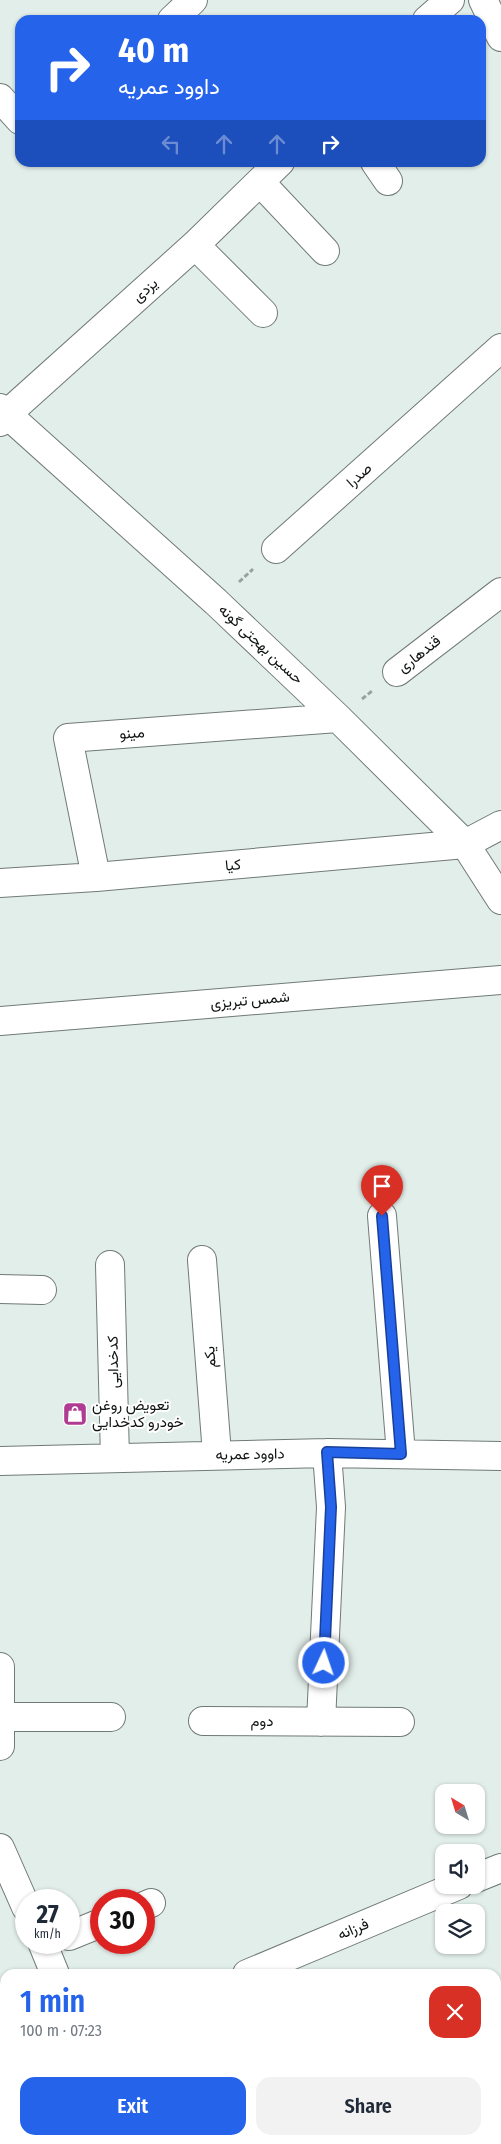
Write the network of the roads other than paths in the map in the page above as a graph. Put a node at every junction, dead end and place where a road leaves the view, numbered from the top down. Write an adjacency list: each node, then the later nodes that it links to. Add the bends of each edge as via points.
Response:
1 (194, 0): 4 (street)
2 (450, 0): 5 (street)
3 (483, 0): 6 (street)
4 (178, 15)
5 (433, 15)
6 (501, 37)
7 (0, 98): 8 (street)
8 (15, 114)
9 (275, 167): 10 (street, یزدی)
10 (260, 182): 11 (street, یزدی); 12 (street)
11 (195, 245): 13 (street); 15 (street, یزدی)
12 (325, 252)
13 (263, 313)
14 (501, 348): 16 (street, صدرا)
15 (2, 415): 19 (street, حسین بهجتی گونه, via 216,602)
16 (276, 549)
17 (501, 592): 18 (street, قندهاری)
18 (397, 672)
19 (338, 718): 21 (street, حسین بهجتی گونه); 22 (street, مینو, via 68,738)
20 (501, 825): 21 (street)
21 (465, 844): 22 (street, کیا); 24 (street, حسین بهجتی گونه)
22 (96, 877): 23 (street, کیا)
23 (0, 883)
24 (501, 900)
25 (501, 980): 26 (street, شمس تبریزی)
26 (0, 1021)
27 (382, 1216): 34 (street)
28 (202, 1260): 33 (street, یکم)
29 (110, 1265): 36 (street, کدخدایی)
30 (0, 1289): 31 (street)
31 (42, 1290)
32 (327, 1452): 33 (street, داوود عمریه); 34 (street, داوود عمریه); 42 (street, via 331,1507)
33 (217, 1454): 36 (street, داوود عمریه)
34 (401, 1454): 35 (street, داوود عمریه)
35 (501, 1456)
36 (115, 1458): 37 (street, داوود عمریه)
37 (0, 1461)
38 (0, 1667): 39 (street)
39 (1, 1717): 40 (street); 44 (street)
40 (111, 1717)
41 (203, 1721): 42 (street, دوم)
42 (321, 1722): 43 (street, دوم)
43 (400, 1722)
44 (0, 1746)
45 (0, 1848): 48 (street)
46 (501, 1868): 47 (street)
47 (485, 1874)
48 (18, 1889)
49 (438, 1894): 52 (street, فرزانه)
50 (49, 1954): 51 (street)
51 (53, 1969)
52 (258, 1969)

